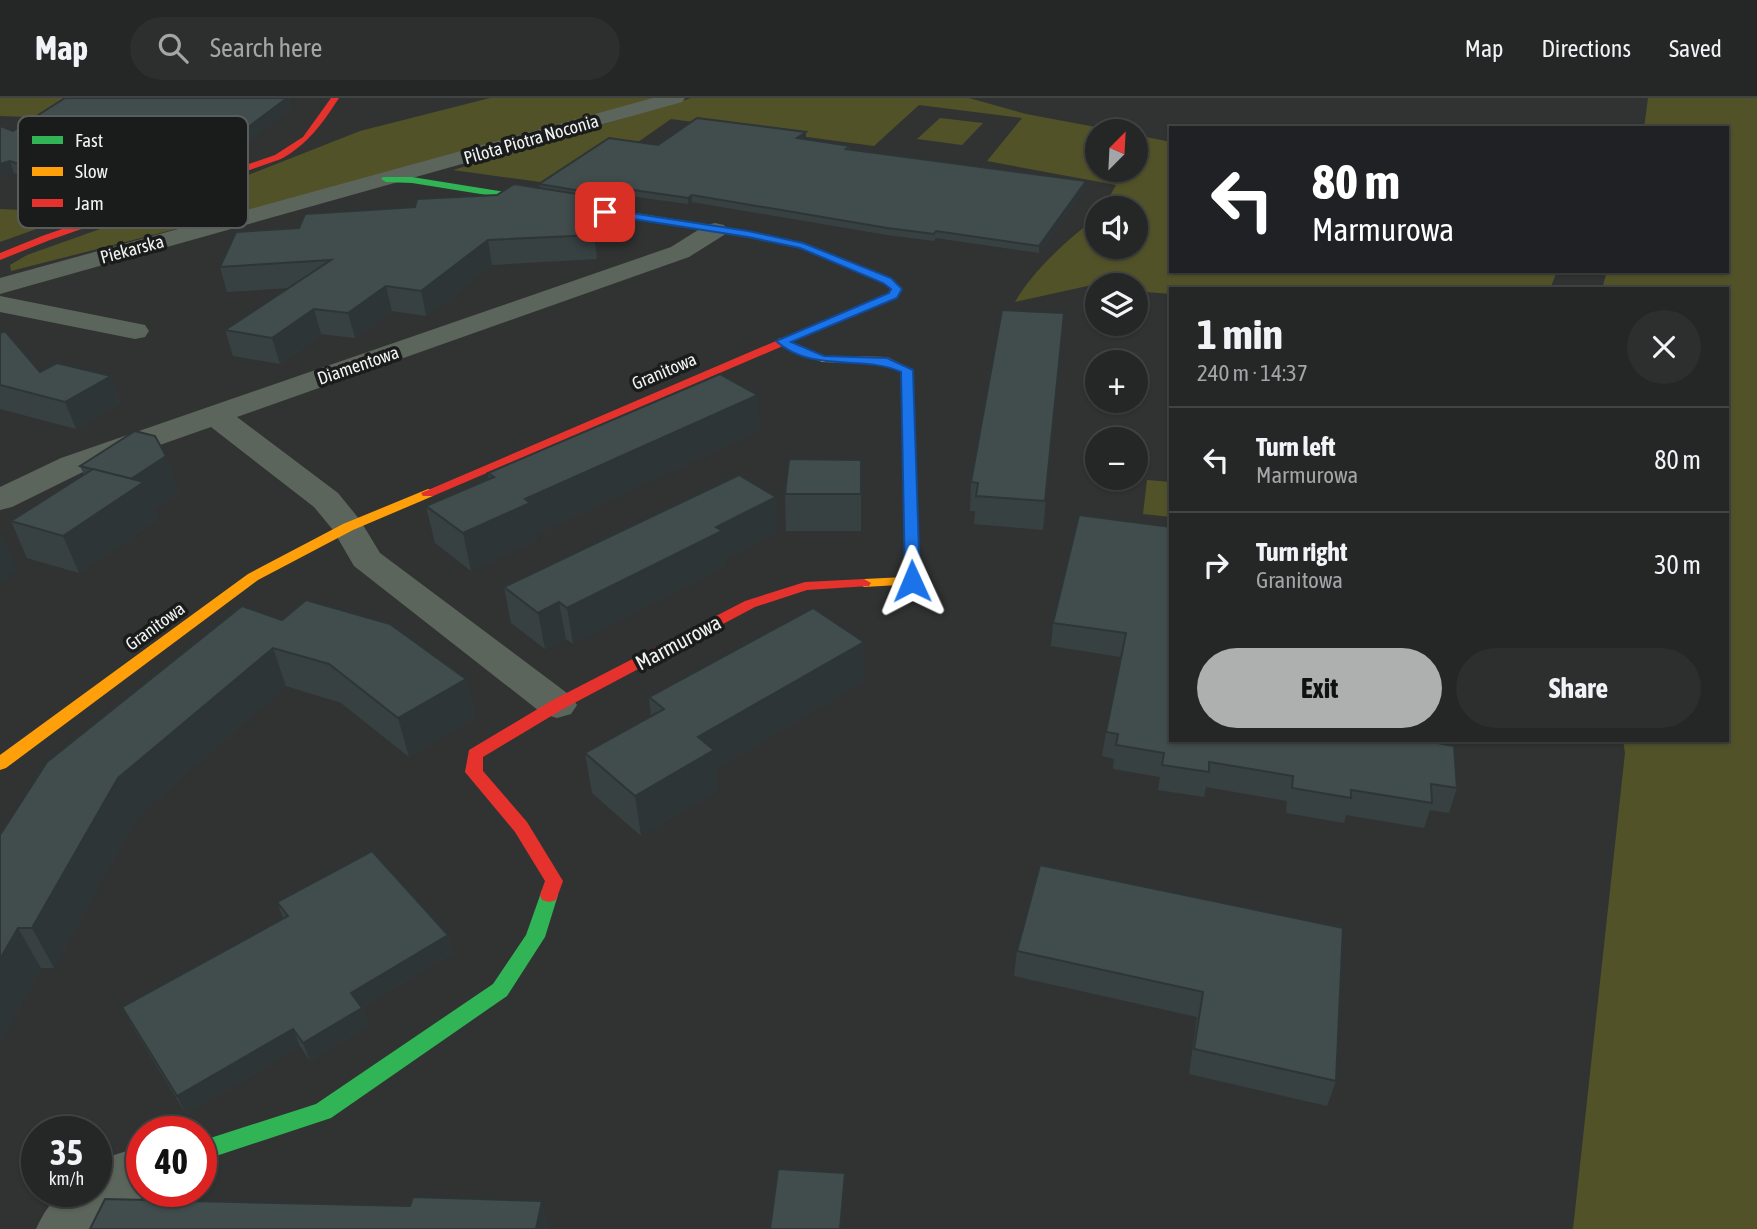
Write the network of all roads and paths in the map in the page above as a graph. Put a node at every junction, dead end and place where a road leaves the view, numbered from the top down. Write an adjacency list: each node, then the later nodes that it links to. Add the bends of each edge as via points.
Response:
1 (335, 98): 3 (street, via 306,141)
2 (675, 98): 4 (street, Pilota Piotra Noconia)
3 (248, 169)
4 (386, 179): 5 (street, Piekarska); 8 (street, Granitowa)
5 (248, 217)
6 (75, 228): 9 (street)
7 (209, 228): 10 (street, Piekarska)
8 (715, 230): 13 (street, Granitowa, via 803,246 897,289 893,295); 14 (street, Diamentowa, via 680,252)
9 (0, 257)
10 (0, 286)
11 (0, 304): 12 (street)
12 (135, 331)
13 (782, 341): 16 (street, Granitowa); 17 (street, Marmurowa, via 822,359 887,361 907,370 912,581 805,586 750,604)
14 (215, 415): 15 (street, Diamentowa, via 72,465); 16 (street, via 326,500)
15 (0, 500)
16 (348, 527): 17 (street, via 366,559); 18 (street, Granitowa, via 253,577)
17 (557, 705): 19 (street, via 475,754 474,772 522,827 554,881 535,937 500,990 323,1111)
18 (0, 764)
19 (217, 1146)
20 (126, 1177): 21 (street)
21 (65, 1229)

